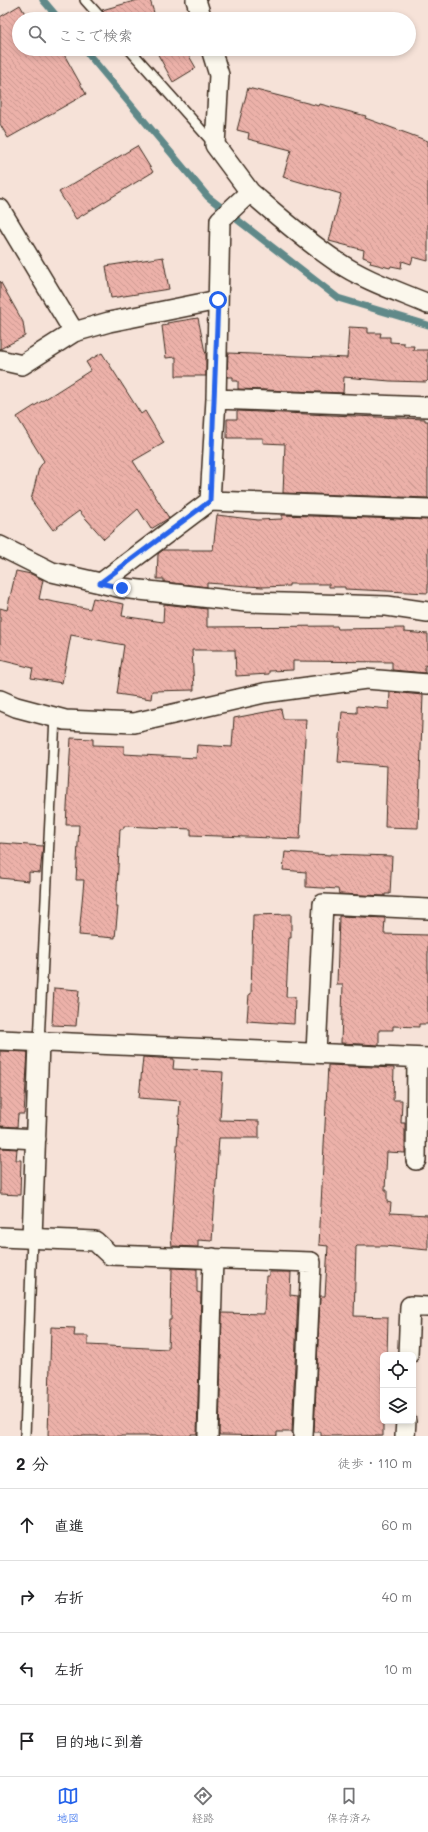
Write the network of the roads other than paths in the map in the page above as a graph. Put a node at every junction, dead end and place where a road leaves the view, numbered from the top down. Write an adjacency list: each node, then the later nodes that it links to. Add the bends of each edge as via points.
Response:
1 (85, 0): 3 (lane)
2 (196, 0): 4 (street)
3 (96, 12)
4 (200, 12)
5 (135, 56): 7 (lane)
6 (213, 56): 7 (street, via 219,75)
7 (215, 145): 8 (street)
8 (246, 195): 10 (street, via 220,220); 11 (street, via 336,262 368,280)
9 (0, 209): 12 (street)
10 (218, 300): 12 (street, via 108,322); 14 (street)
11 (428, 304)
12 (74, 332): 13 (street, via 22,365)
13 (0, 360)
14 (216, 399): 15 (street); 16 (street)
15 (428, 407)
16 (210, 501): 17 (street); 19 (street)
17 (428, 509)
18 (0, 546): 19 (street, via 52,572)
19 (100, 583): 20 (street, via 122,588 246,602 387,606)
20 (428, 612)
21 (428, 684): 23 (street, via 366,679 264,693 134,723 65,720)
22 (0, 700): 23 (street)
23 (55, 717): 26 (lane)
24 (428, 909): 27 (street, via 324,904)
25 (0, 1040): 26 (street)
26 (39, 1042): 27 (street); 30 (street)
27 (316, 1053): 28 (street)
28 (423, 1058): 31 (street)
29 (0, 1137): 30 (street)
30 (36, 1139): 33 (street)
31 (416, 1160)
32 (0, 1237): 33 (street)
33 (32, 1238): 34 (street, via 95,1241 110,1255); 38 (lane)
34 (213, 1258): 39 (street); 40 (street, via 311,1262)
35 (428, 1307): 36 (street, via 410,1306)
36 (408, 1352)
37 (406, 1424): 41 (street)
38 (25, 1436)
39 (208, 1436)
40 (303, 1436)
41 (405, 1436)

